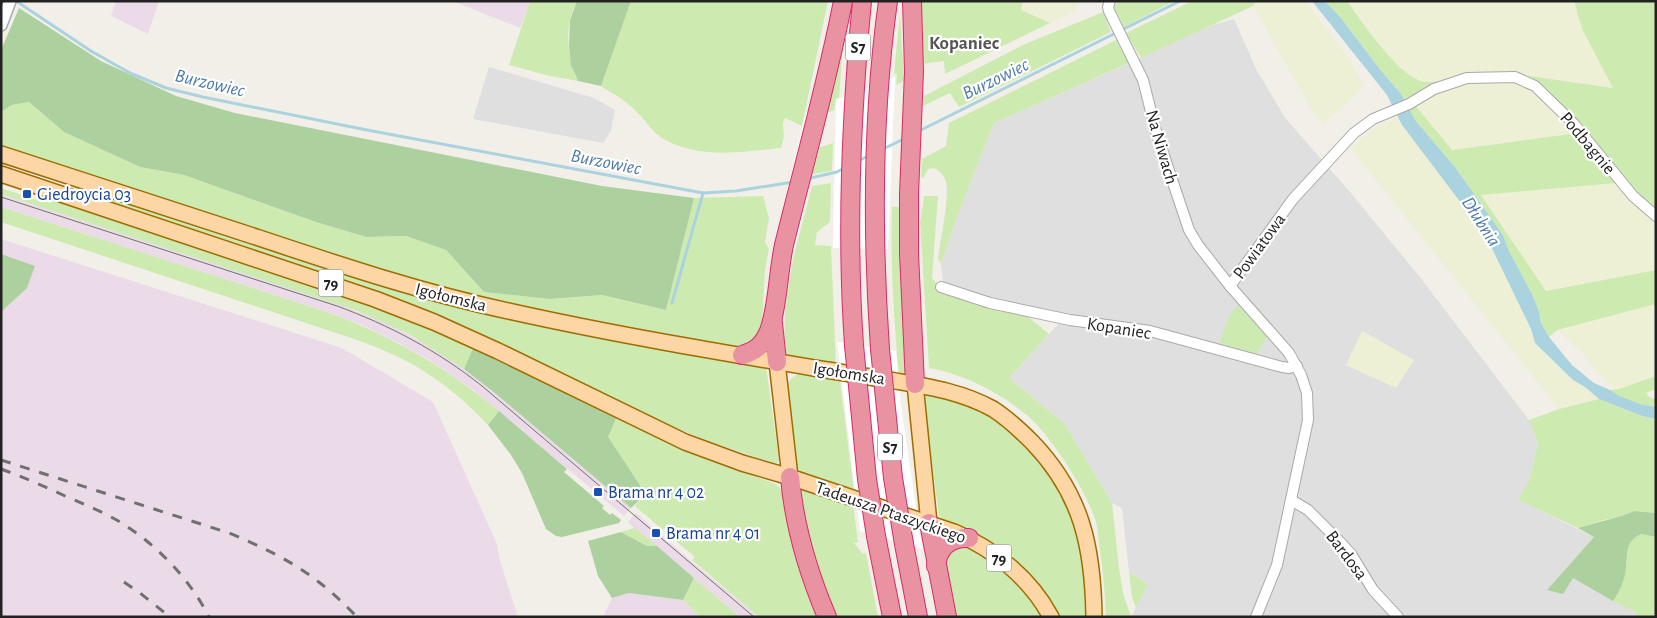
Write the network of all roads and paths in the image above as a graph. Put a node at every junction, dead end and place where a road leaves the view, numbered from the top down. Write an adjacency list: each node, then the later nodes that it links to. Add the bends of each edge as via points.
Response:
1 (10, 1): 7 (street)
2 (843, 1): 14 (highway, via 784,248)
3 (862, 1): 25 (highway, S7, bridge, via 850,183 850,293 867,479)
4 (888, 1): 26 (highway, S7, bridge, via 880,83 874,248 892,470)
5 (912, 1): 18 (highway, via 914,72 909,194)
6 (1110, 6): 12 (street, Na Niwach, via 1143,80 1186,226)
7 (1, 25)
8 (1515, 77): 11 (street, Podbagnie, via 1547,96 1633,196); 12 (street, Powiatowa, via 1457,80 1366,123 1294,199)
9 (1, 154): 15 (main road, Igołomska / 79, via 420,290 532,316)
10 (1, 174): 19 (main road, Igołomska / 79, via 375,299 490,348 685,442)
11 (1656, 216)
12 (1230, 286): 17 (street, Powiatowa)
13 (941, 287): 17 (street, Kopaniec, via 990,303 1070,320 1150,331 1282,367)
14 (773, 318): 15 (highway, via 759,348); 16 (highway)
15 (742, 355): 16 (main road, Igołomska / 79)
16 (777, 362): 18 (main road, Igołomska / 79); 19 (main road)
17 (1297, 366): 20 (street, Powiatowa, via 1308,393 1308,410)
18 (915, 384): 21 (main road); 29 (main road, 79, via 953,392 991,408 1016,427 1052,465 1070,492 1085,532 1092,570)
19 (790, 477): 21 (main road, Tadeusza Ptaszyckiego / 79); 24 (highway, via 800,541)
20 (1291, 500): 30 (street, Powiatowa, via 1277,565); 31 (street, Bardosa, via 1308,510 1351,554 1374,590)
21 (929, 523): 22 (main road, Tadeusza Ptaszyckiego / 79); 23 (highway)
22 (969, 538): 23 (highway, via 954,539 945,544); 28 (main road, Tadeusza Ptaszyckiego / 79, via 1018,574)
23 (936, 566): 27 (highway)
24 (827, 617)
25 (892, 617)
26 (918, 617)
27 (947, 617)
28 (1051, 617)
29 (1094, 617)
30 (1256, 617)
31 (1398, 617)

